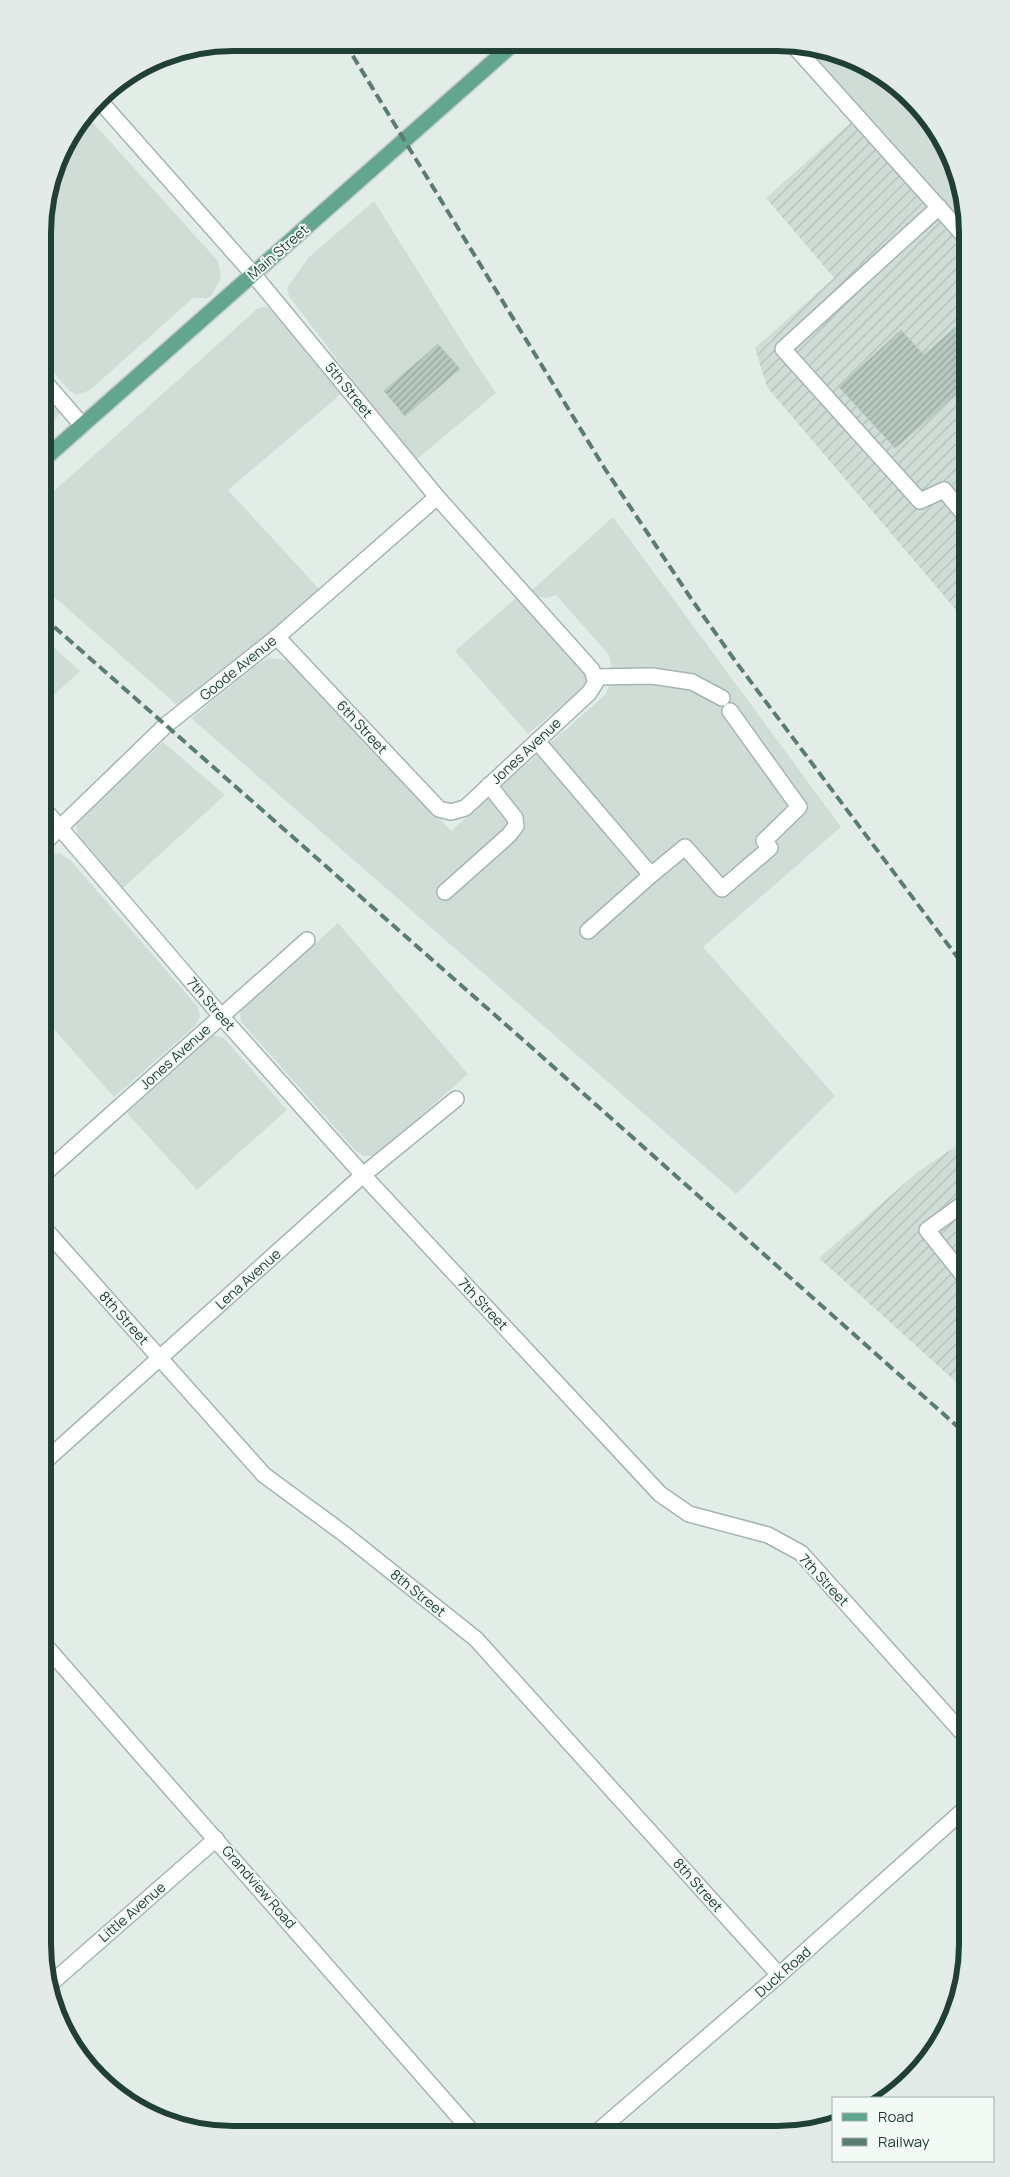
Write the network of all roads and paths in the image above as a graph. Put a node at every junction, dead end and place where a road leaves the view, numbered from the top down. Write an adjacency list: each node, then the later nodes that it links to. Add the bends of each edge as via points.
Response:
1 (505, 51): 6 (main road, Main Street)
2 (800, 53): 4 (street)
3 (103, 105): 6 (street, 5th Street)
4 (939, 207): 5 (street); 11 (street, via 783,349 920,501 944,490)
5 (959, 229)
6 (253, 274): 8 (main road, Main Street); 10 (street, 5th Street)
7 (51, 389): 8 (street)
8 (82, 425): 9 (main road, Main Street)
9 (51, 453)
10 (437, 497): 12 (street, Goode Avenue); 13 (street, 5th Street, via 592,670)
11 (959, 508)
12 (277, 637): 18 (street, 6th Street, via 440,809); 20 (street, Goode Avenue, via 166,725)
13 (595, 679): 14 (street, via 652,676 692,682); 16 (street, Jones Avenue, via 589,693)
14 (722, 698)
15 (730, 711): 22 (street, via 799,807 764,841 770,848 722,889 686,847)
16 (537, 741): 17 (street, Jones Avenue); 22 (street)
17 (489, 786): 18 (street, Jones Avenue, via 465,808); 23 (street, via 515,818 516,826)
18 (451, 812)
19 (51, 817): 20 (street, 7th Street)
20 (61, 828): 21 (street, Goode Avenue); 26 (street, 7th Street)
21 (51, 837)
22 (651, 875): 24 (street)
23 (445, 892)
24 (588, 931)
25 (307, 940): 26 (street, Jones Avenue)
26 (221, 1016): 28 (street, Jones Avenue); 29 (street, 7th Street)
27 (456, 1099): 29 (street, Lena Avenue)
28 (51, 1168)
29 (364, 1175): 33 (street, Lena Avenue); 36 (street, 7th Street, via 660,1494 689,1514 768,1535 801,1553)
30 (959, 1207): 32 (street, via 927,1230)
31 (51, 1236): 33 (street, 8th Street)
32 (959, 1258)
33 (159, 1358): 34 (street, Lena Avenue); 39 (street, 8th Street, via 264,1476 343,1533 476,1639)
34 (51, 1456)
35 (51, 1652): 38 (street, Grandview Road)
36 (959, 1729)
37 (959, 1815): 39 (street, Duck Road)
38 (216, 1839): 40 (street, Little Avenue); 41 (street, Grandview Road)
39 (779, 1975): 42 (street, Duck Road)
40 (55, 1980)
41 (467, 2126)
42 (604, 2126)

